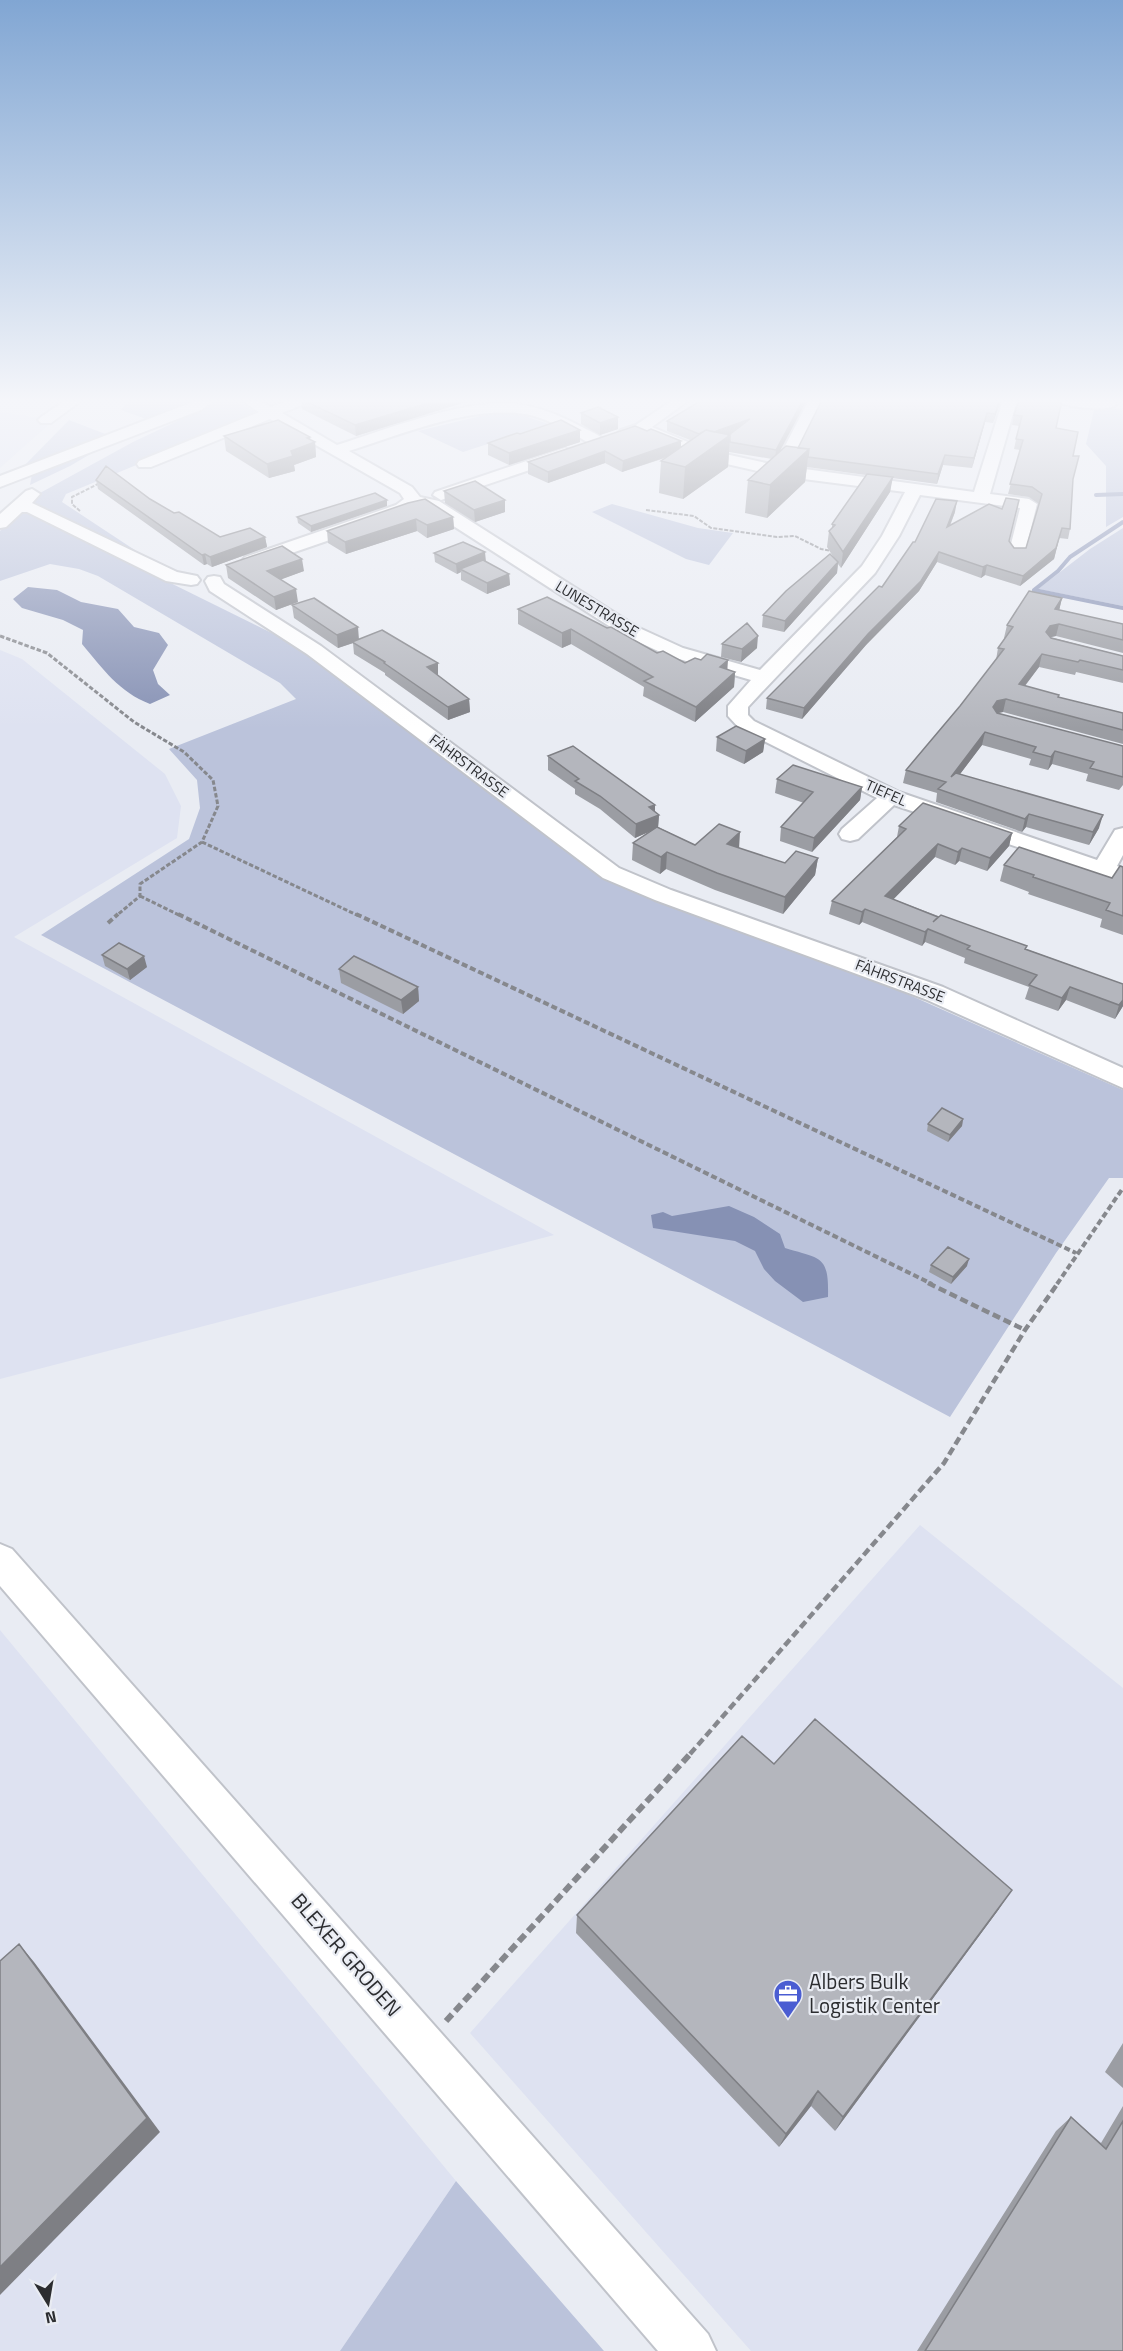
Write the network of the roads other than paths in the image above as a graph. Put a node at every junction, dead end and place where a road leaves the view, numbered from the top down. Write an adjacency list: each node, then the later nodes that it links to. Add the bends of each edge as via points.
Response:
1 (14, 510): 8 (street)
2 (35, 510): 10 (street, via 172,577)
3 (400, 510): 11 (street, via 220,572)
4 (440, 510): 12 (street, LUNESTRASSE, via 630,631 676,652)
5 (905, 510): 12 (street, via 861,578)
6 (1028, 510): 9 (street)
7 (80, 511): 10 (street)
8 (0, 523)
9 (1018, 552)
10 (191, 580): 11 (street)
11 (214, 581): 17 (street, FÄHRSTRASSE, via 216,587 314,651 611,873 934,993)
12 (763, 677): 13 (street, TIEFEL, via 738,706 738,716 747,725)
13 (891, 796): 14 (street); 16 (street, TIEFEL)
14 (850, 834)
15 (1123, 835): 16 (street)
16 (1113, 873)
17 (1123, 1079)
18 (0, 1560): 19 (street, BLEXER GRODEN)
19 (691, 2351)

